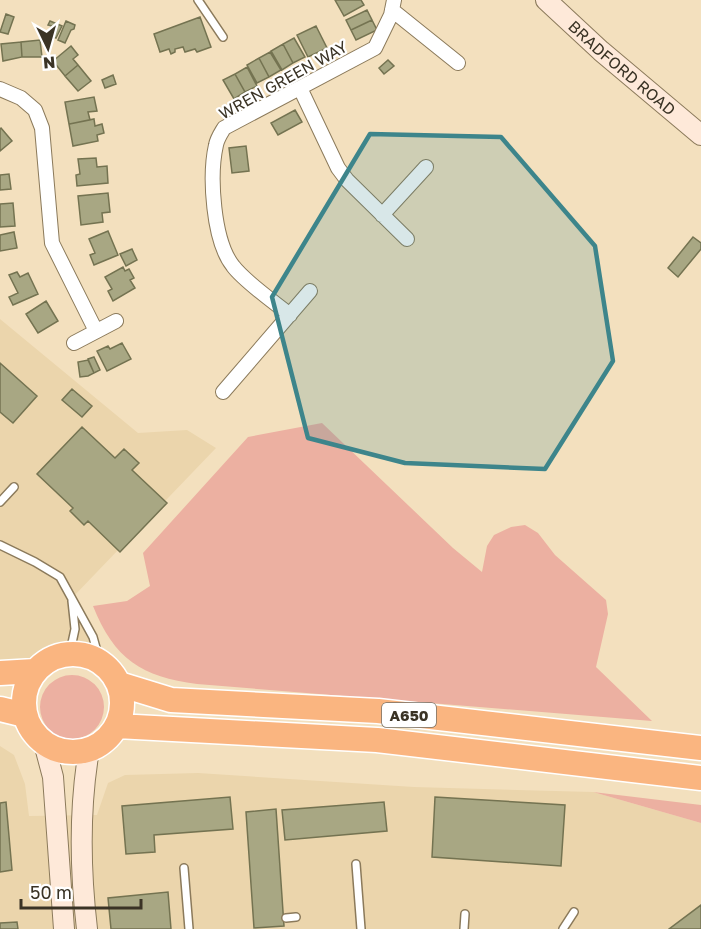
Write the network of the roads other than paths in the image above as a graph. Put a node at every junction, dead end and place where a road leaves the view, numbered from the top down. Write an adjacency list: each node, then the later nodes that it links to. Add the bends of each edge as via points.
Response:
1 (198, 0): 4 (lane)
2 (546, 0): 8 (street, BRADFORD ROAD)
3 (392, 5): 5 (street); 6 (street, WREN GREEN WAY, via 375,48)
4 (223, 37)
5 (458, 63)
6 (300, 88): 10 (street, via 338,168); 13 (street, WREN GREEN WAY, via 224,128 216,143 213,172 224,251 233,267)
7 (0, 89): 15 (street, via 21,98 35,110 42,128 52,243)
8 (701, 135)
9 (426, 167): 10 (street)
10 (382, 215): 11 (street)
11 (407, 239)
12 (310, 291): 13 (street)
13 (290, 315): 17 (street)
14 (116, 321): 15 (street)
15 (96, 331): 16 (street)
16 (74, 343)
17 (223, 392)
18 (14, 487): 19 (lane)
19 (0, 502)
20 (0, 545): 21 (lane, via 60,576)
21 (71, 598): 22 (lane, via 75,629 72,643); 23 (lane, via 93,637)
22 (57, 656): 23 (highway, via 80,654); 24 (highway)
23 (100, 662): 26 (highway)
24 (35, 671): 25 (highway); 28 (highway, via 24,694)
25 (0, 673)
26 (119, 684): 29 (highway, via 122,706); 31 (highway, A650, via 171,700 378,711)
27 (0, 709): 28 (highway)
28 (25, 715): 30 (highway)
29 (117, 726): 32 (highway); 33 (highway, A650, via 377,740)
30 (44, 743): 32 (highway, via 68,752); 40 (street, via 53,777)
31 (701, 748)
32 (89, 750): 41 (street, via 83,783 81,867)
33 (701, 778)
34 (356, 864): 43 (lane)
35 (184, 868): 42 (lane)
36 (574, 912): 45 (lane)
37 (465, 914): 44 (lane)
38 (296, 917): 39 (lane)
39 (286, 918)
40 (64, 929)
41 (87, 929)
42 (189, 929)
43 (361, 929)
44 (464, 929)
45 (563, 929)

